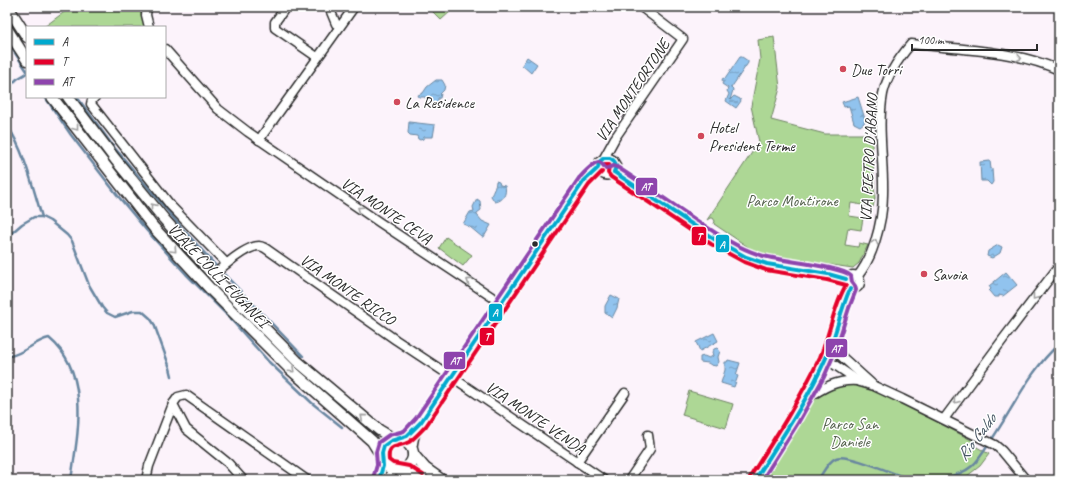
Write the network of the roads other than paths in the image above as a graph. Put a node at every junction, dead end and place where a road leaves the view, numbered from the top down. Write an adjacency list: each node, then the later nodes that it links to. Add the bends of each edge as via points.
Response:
1 (8, 7): 10 (main road)
2 (147, 7): 7 (street)
3 (286, 7): 12 (street, via 275,22 275,28)
4 (329, 7): 8 (street, via 336,24)
5 (354, 7): 8 (street)
6 (641, 7): 19 (street, VIA MONTEORTONE, via 683,39)
7 (149, 26)
8 (340, 26): 12 (street)
9 (7, 29): 13 (main road)
10 (26, 35)
11 (166, 50): 18 (street, VIA MONTE CEVA, via 218,109)
12 (317, 57): 18 (street)
13 (26, 58)
14 (1059, 70): 25 (street, VIA PIETRO D'ABANO, one-way to 14, via 863,270 871,253 882,214 880,131 886,83 894,66 911,44 1020,58)
15 (53, 98): 42 (main road, VIALE COLLI EUGANEI, one-way to 42, via 154,228 290,369 372,441)
16 (69, 98): 24 (main road, VIALE COLLI EUGANEI, one-way to 16, via 159,213)
17 (94, 98): 22 (street, via 91,104 171,206)
18 (259, 140): 28 (street, VIA MONTE CEVA, one-way to 18)
19 (604, 158): 20 (street, VIA MONTEORTONE, via 599,162); 21 (street, VIA MONTEORTONE, via 610,158 615,162)
20 (598, 168): 21 (street, via 604,175); 28 (street, VIA MONTEORTONE, via 584,181)
21 (614, 172): 26 (street, via 746,257 767,264 828,274)
22 (226, 263): 24 (street, VIA MONTE RICCO); 31 (street, VIA MONTE RICCO, via 249,249 259,246 265,248)
23 (1059, 266): 37 (street, one-way to 37)
24 (214, 275): 40 (main road, VIALE COLLI EUGANEI, one-way to 24, via 379,430 297,361)
25 (857, 276): 26 (street, via 851,275); 27 (street, via 860,280 859,286)
26 (846, 280): 27 (street)
27 (850, 289): 29 (street)
28 (501, 303): 31 (street, VIA MONTEORTONE)
29 (831, 347): 30 (street); 33 (street)
30 (826, 359): 32 (street); 35 (street)
31 (452, 377): 38 (street, VIA MONTEORTONE); 43 (street, VIA MONTE VENDA)
32 (860, 382): 33 (street); 35 (street, via 848,381 830,385)
33 (874, 386): 37 (street)
34 (625, 393): 43 (street)
35 (806, 400): 54 (street)
36 (172, 404): 45 (street); 46 (street, via 186,429 228,463); 47 (street, via 178,397 186,395)
37 (944, 419): 55 (street, via 1002,451)
38 (421, 422): 40 (street, via 407,436); 41 (street, via 414,438)
39 (648, 435): 53 (street, via 650,449)
40 (396, 439): 41 (main road, VIALE COLLI EUGANEI, via 407,442); 42 (main road, via 382,449)
41 (413, 452): 44 (main road, via 413,459 408,467); 51 (main road, VIALE COLLI EUGANEI, via 426,468)
42 (383, 460): 44 (main road, VIALE COLLI EUGANEI, via 386,466); 48 (street)
43 (577, 462): 52 (street, VIA MONTE VENDA)
44 (397, 471): 49 (street); 50 (main road, VIALE COLLI EUGANEI, via 407,472)
45 (146, 480)
46 (243, 480)
47 (307, 480)
48 (379, 480)
49 (385, 480)
50 (420, 480)
51 (442, 480)
52 (604, 480)
53 (629, 480)
54 (755, 480)
55 (1026, 480)

